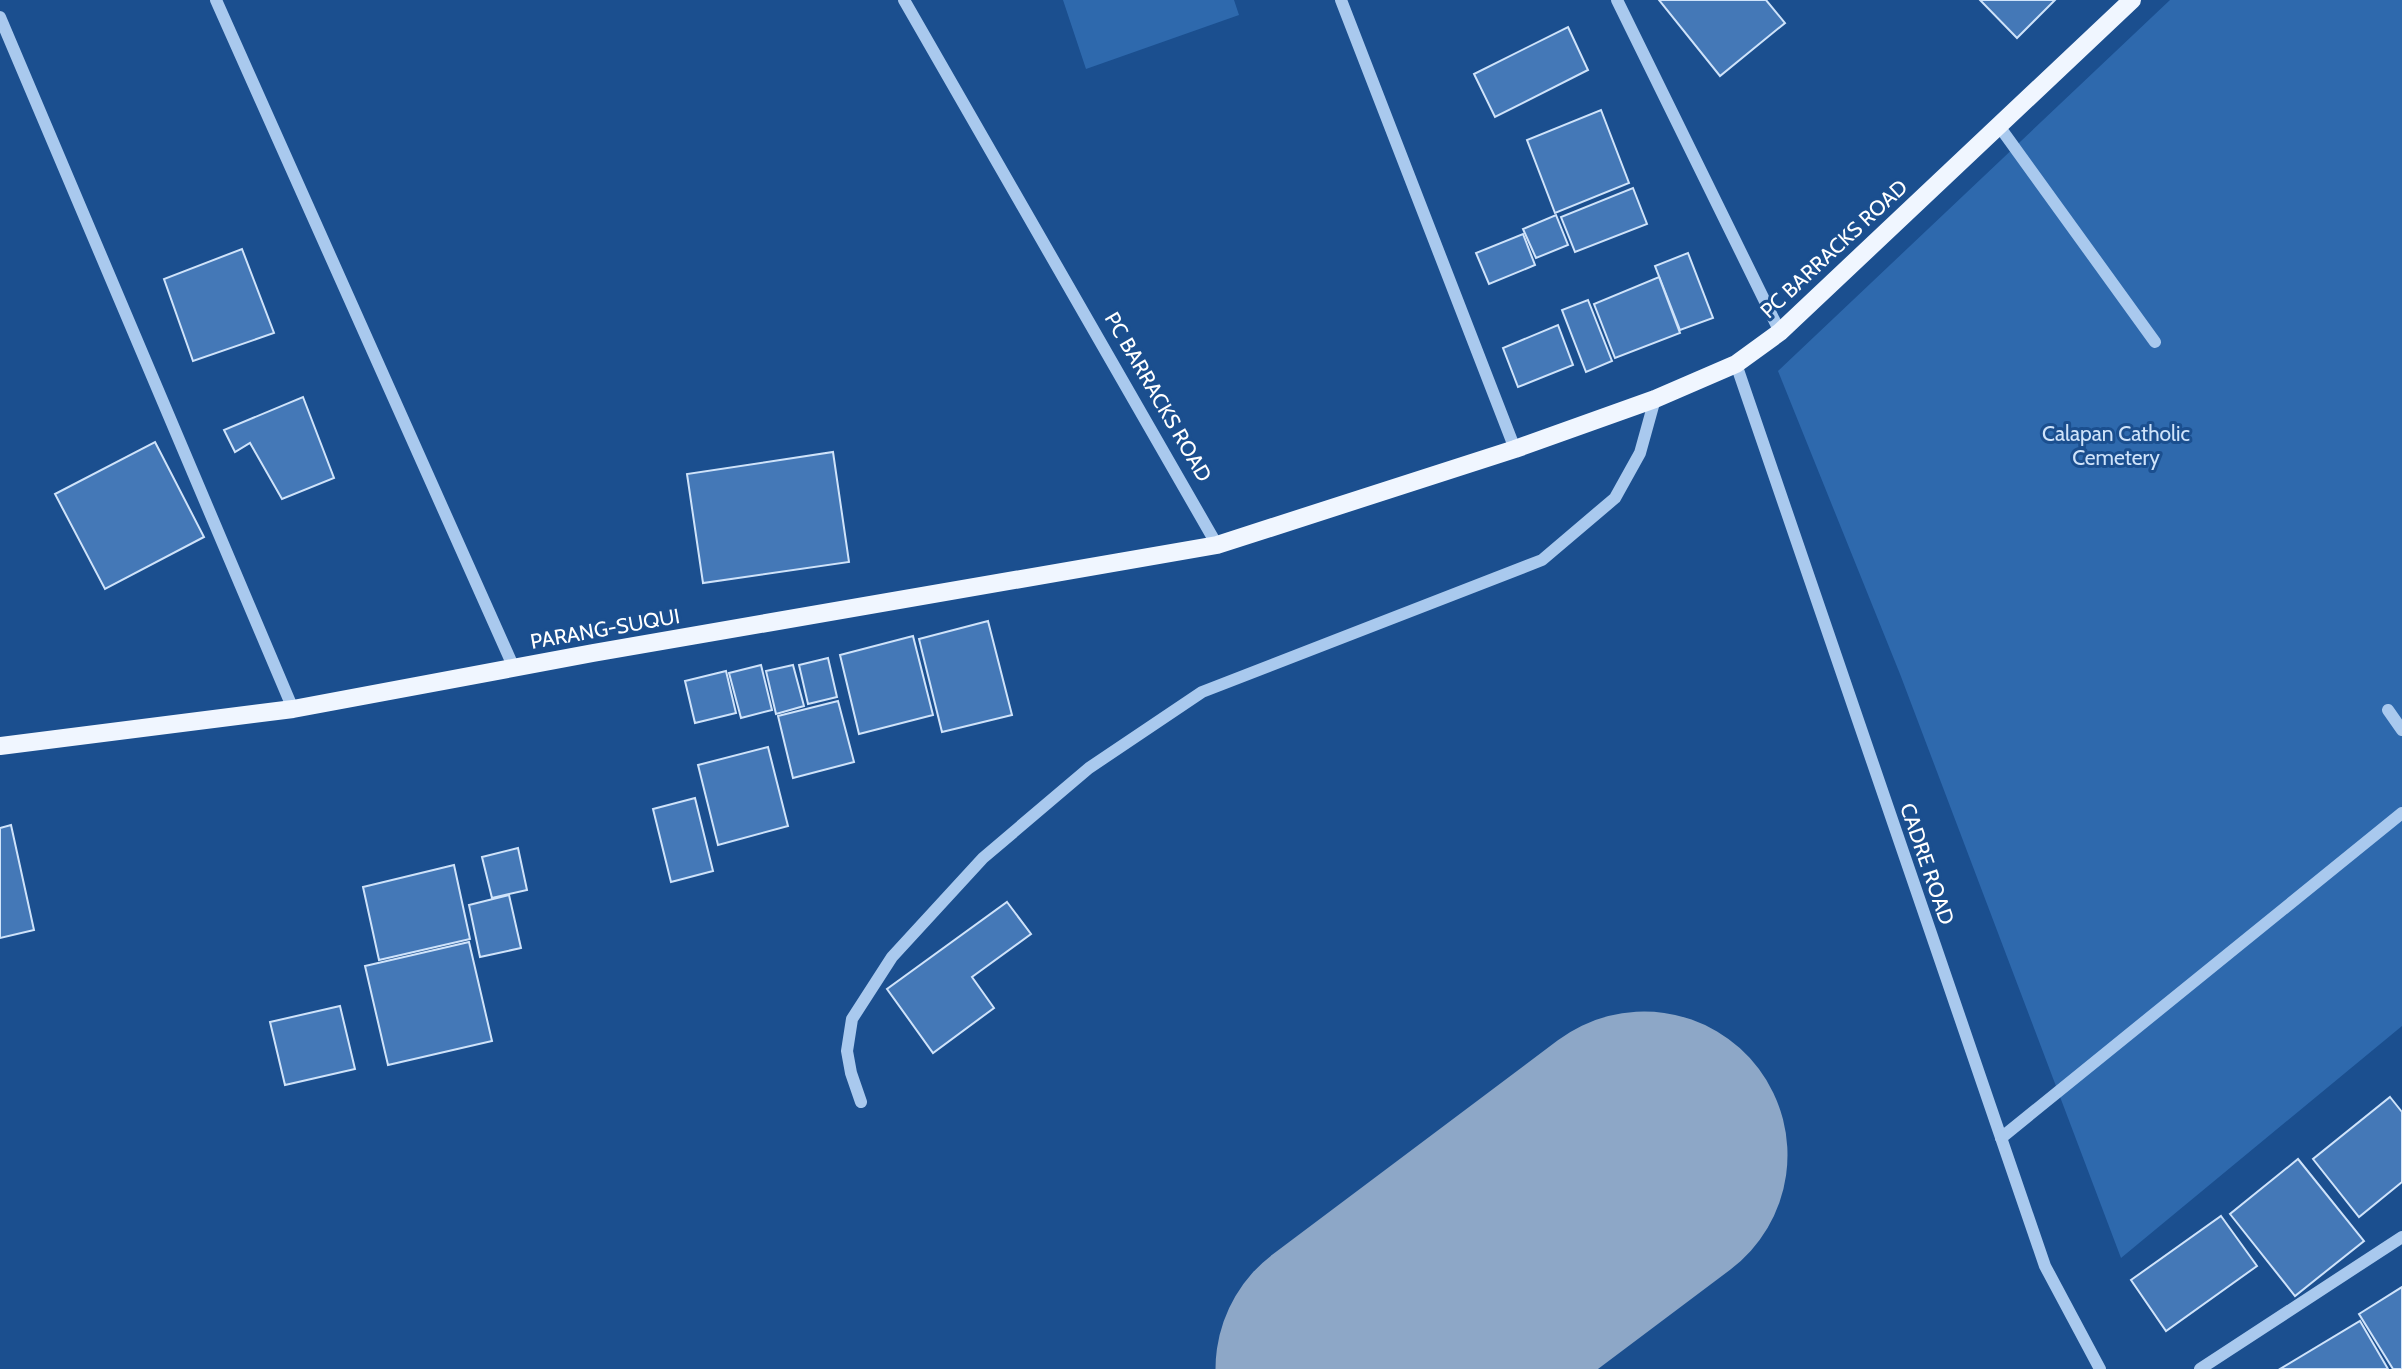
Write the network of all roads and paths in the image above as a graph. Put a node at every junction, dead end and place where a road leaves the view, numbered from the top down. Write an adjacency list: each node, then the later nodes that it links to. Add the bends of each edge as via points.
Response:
1 (216, 0): 14 (street)
2 (904, 0): 13 (street, PC BARRACKS ROAD)
3 (1341, 0): 12 (street)
4 (1617, 0): 8 (street)
5 (2132, 0): 7 (main road, PC BARRACKS ROAD)
6 (0, 17): 15 (street)
7 (1999, 126): 8 (main road, PC BARRACKS ROAD); 9 (street)
8 (1780, 332): 10 (main road, PC BARRACKS ROAD)
9 (2155, 342)
10 (1736, 364): 11 (main road, PC BARRACKS ROAD); 21 (street, CADRE ROAD)
11 (1655, 399): 12 (main road, PC BARRACKS ROAD); 20 (street, via 1640,453 1615,498 1542,560 1202,692 1089,768 983,858 892,957 852,1019 847,1051)
12 (1514, 449): 13 (main road, PC BARRACKS ROAD)
13 (1217, 545): 14 (main road, PARANG-SUQUI)
14 (514, 668): 15 (main road, PARANG-SUQUI)
15 (293, 709): 18 (main road, PARANG-SUQUI)
16 (2388, 710): 17 (street)
17 (2402, 730)
18 (0, 746)
19 (2402, 813): 21 (street)
20 (861, 1102)
21 (2001, 1138): 23 (street, CADRE ROAD, via 2045,1266)
22 (2402, 1237): 24 (street)
23 (2100, 1369)
24 (2200, 1369)

